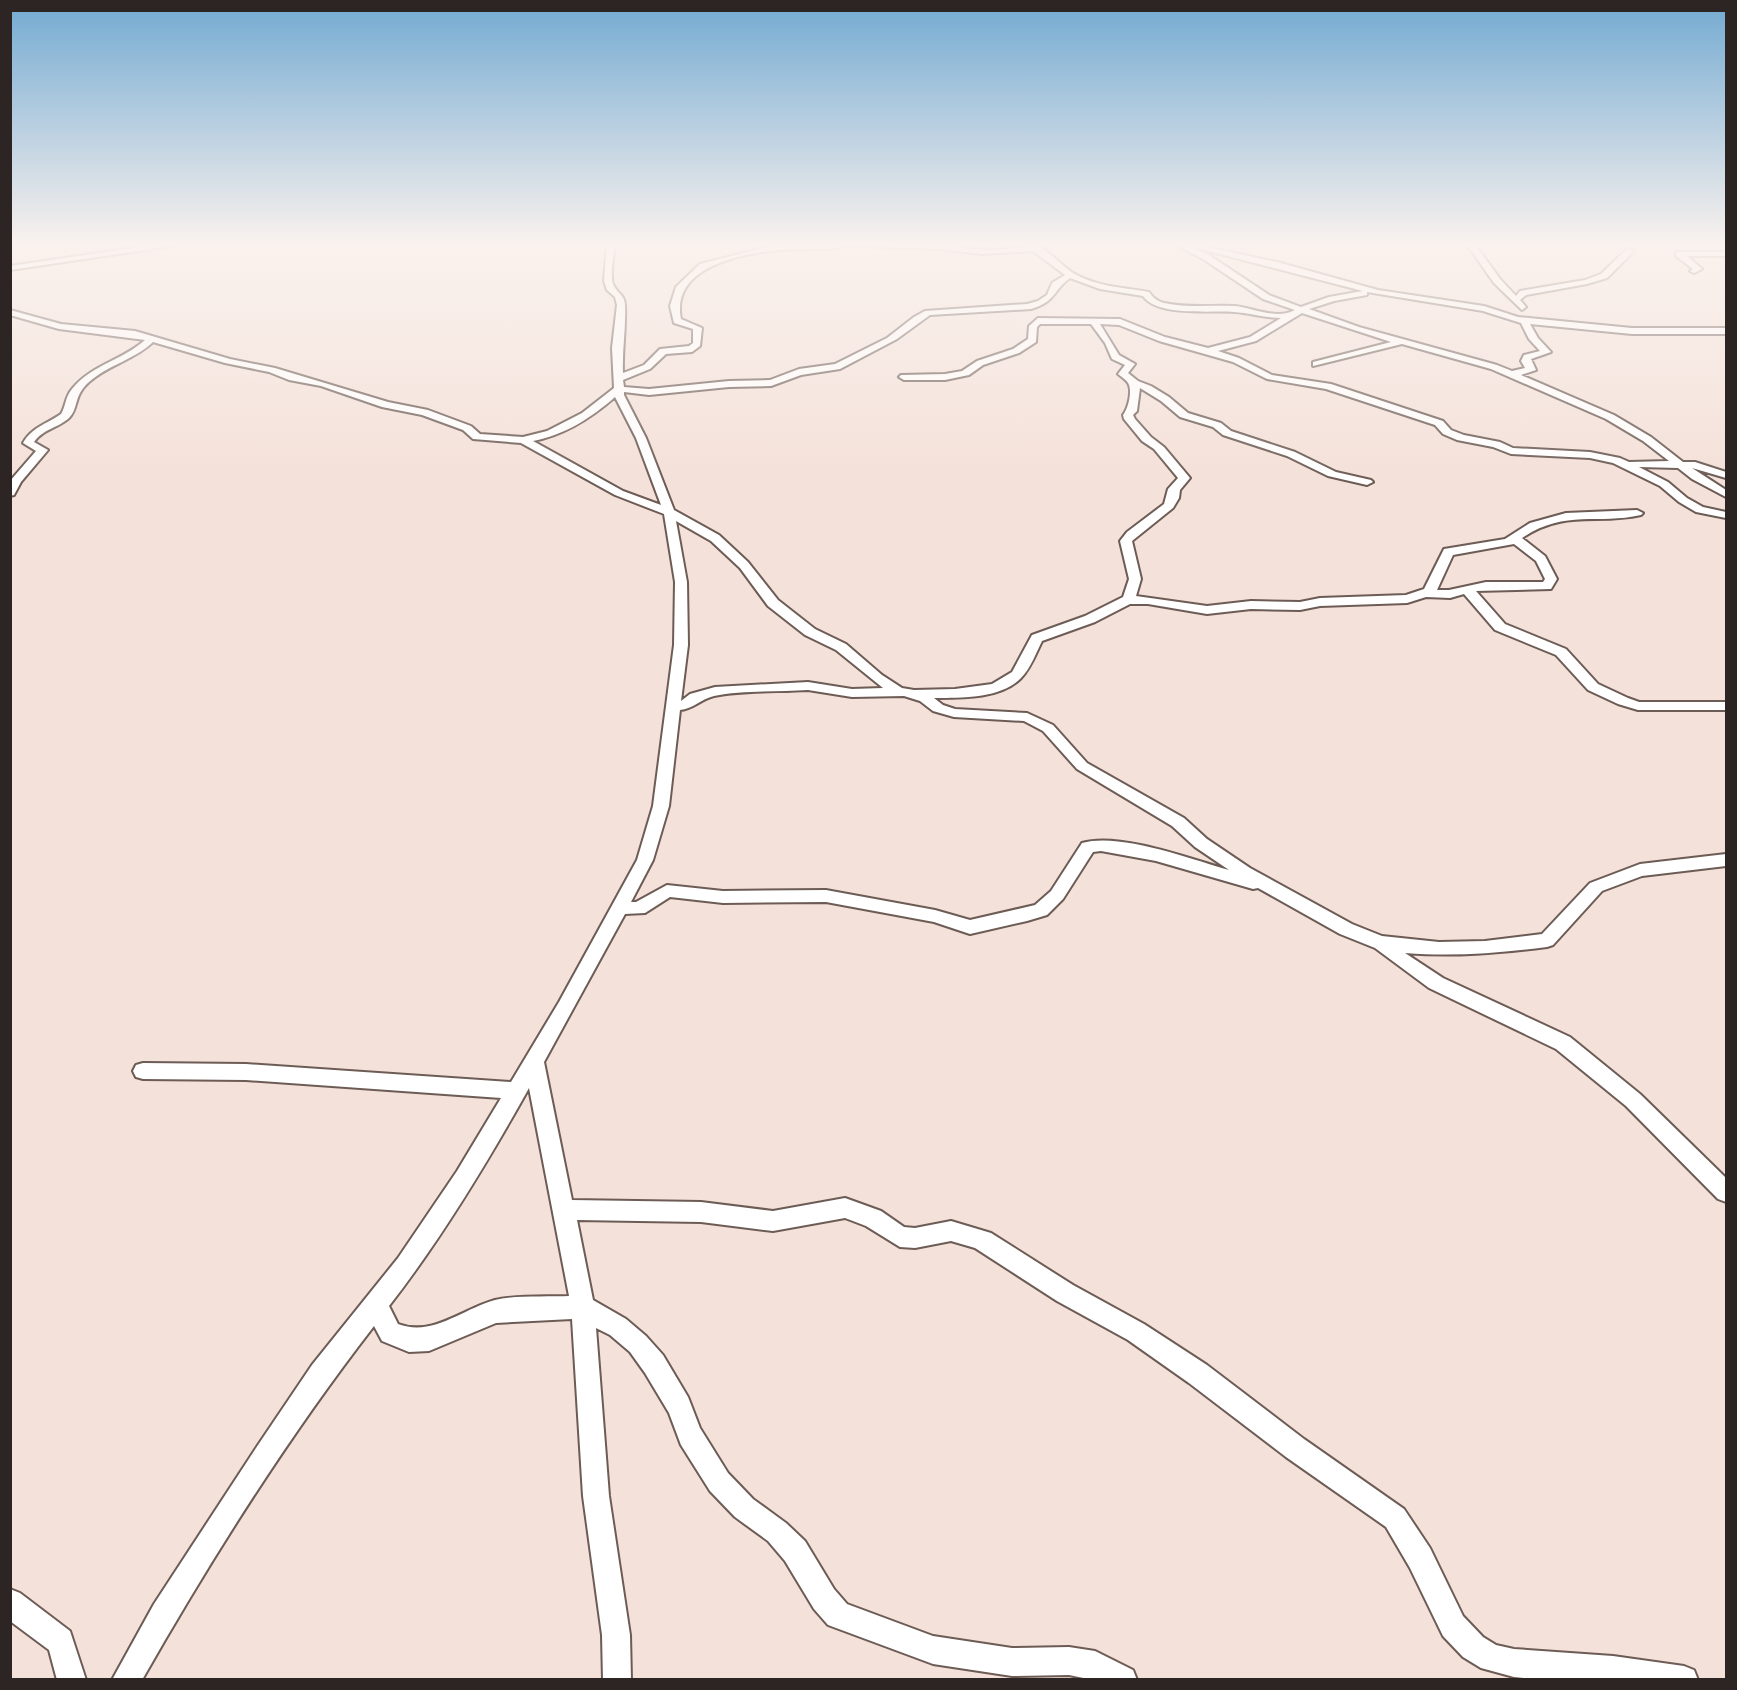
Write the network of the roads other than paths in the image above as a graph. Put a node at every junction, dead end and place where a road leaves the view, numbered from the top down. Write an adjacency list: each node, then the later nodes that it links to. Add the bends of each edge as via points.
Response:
1 (49, 322): 12 (street)
2 (619, 322): 19 (street)
3 (680, 322): 19 (street, via 698,328 697,344 692,349 663,351 647,367)
4 (912, 322): 19 (street, via 858,359 831,369 799,372 771,383 657,392)
5 (1037, 322): 17 (street, via 1028,345 980,363 963,374)
6 (1091, 322): 7 (street)
7 (1094, 322): 14 (street, via 1120,322 1162,339); 18 (street, via 1114,357 1130,364 1123,374)
8 (1284, 322): 14 (street, via 1254,339)
9 (1332, 322): 13 (street)
10 (1529, 322): 11 (street, via 1640,331); 16 (street, via 1534,339 1545,352 1527,357 1531,370)
11 (1726, 331)
12 (151, 339): 20 (street, via 323,384 386,405 424,412 467,428 477,436); 27 (street, via 124,360 84,382 72,394 70,411 31,437 28,443 43,450)
13 (1402, 342): 15 (street); 16 (street)
14 (1209, 351): 21 (street, via 1270,377 1328,386 1428,419 1461,438 1486,441 1511,451 1590,455)
15 (1316, 364)
16 (1512, 374): 22 (street, via 1627,426)
17 (904, 377)
18 (1133, 383): 25 (street, via 1148,388 1184,415 1291,454 1332,474); 36 (street, via 1129,420 1143,429 1146,439 1160,447 1184,480 1174,489 1174,498 1165,511 1130,534 1126,541 1135,579)
19 (617, 384): 20 (street, via 585,417 542,438); 30 (street, via 621,402 641,438)
20 (523, 440): 30 (street, via 619,493)
21 (1624, 463): 22 (street); 29 (street, via 1664,484)
22 (1679, 464): 23 (street); 26 (street)
23 (1726, 476)
24 (1726, 480): 26 (street)
25 (1367, 482)
26 (1714, 487): 28 (street); 29 (street)
27 (10, 493)
28 (1726, 494)
29 (1681, 498): 32 (street, via 1700,510)
30 (669, 512): 37 (street, via 715,538 744,565 773,603 810,632 841,647 877,678); 38 (street, via 682,598 681,645)
31 (1636, 513): 33 (street, via 1566,516 1534,525)
32 (1726, 515)
33 (1516, 539): 34 (street, via 1541,559 1551,579 1547,586); 35 (street, via 1448,552)
34 (1467, 589): 35 (street, via 1450,594); 39 (street, via 1500,627 1561,651 1593,687 1623,701 1638,706)
35 (1429, 593): 36 (street, via 1407,599 1300,606 1258,604 1207,610)
36 (1130, 600): 37 (street, via 1037,638 1017,675 1000,687 956,693)
37 (908, 693): 38 (street, via 775,686 715,691 695,697 685,705); 41 (street, via 954,713 1015,715 1039,721 1082,766 1170,817 1226,861)
38 (672, 706): 42 (street, via 661,806 645,860)
39 (1726, 706)
40 (1726, 860): 43 (street, via 1640,870 1596,887 1547,940 1439,949)
41 (1275, 888): 42 (street, via 1156,855 1101,846 1088,848 1081,855 1057,895 1041,910 970,927 935,916 826,896 723,897 667,891 639,908); 43 (street, via 1346,929)
42 (621, 908): 44 (street)
43 (1380, 942): 47 (street, via 1436,983 1563,1043 1633,1100)
44 (534, 1063): 46 (street); 48 (street)
45 (142, 1071): 46 (street, via 246,1072)
46 (517, 1091): 49 (street, via 465,1178)
47 (1726, 1192)
48 (563, 1210): 50 (street); 56 (street, via 701,1212 773,1221 845,1208 873,1218 900,1237 951,1231 975,1237 1145,1337 1395,1518 1420,1558 1453,1626 1473,1647 1491,1658 1514,1663)
49 (376, 1305): 50 (street, via 390,1333 409,1340 429,1339 496,1311); 53 (street, via 321,1374 164,1614)
50 (584, 1307): 54 (street, via 596,1496 616,1635); 55 (street, via 618,1327 649,1358 719,1482 795,1551 838,1615 933,1650 1012,1662 1068,1660 1095,1665)
51 (10, 1603): 52 (street, via 60,1641)
52 (72, 1680)
53 (126, 1680)
54 (617, 1680)
55 (1123, 1680)
56 (1684, 1680)

